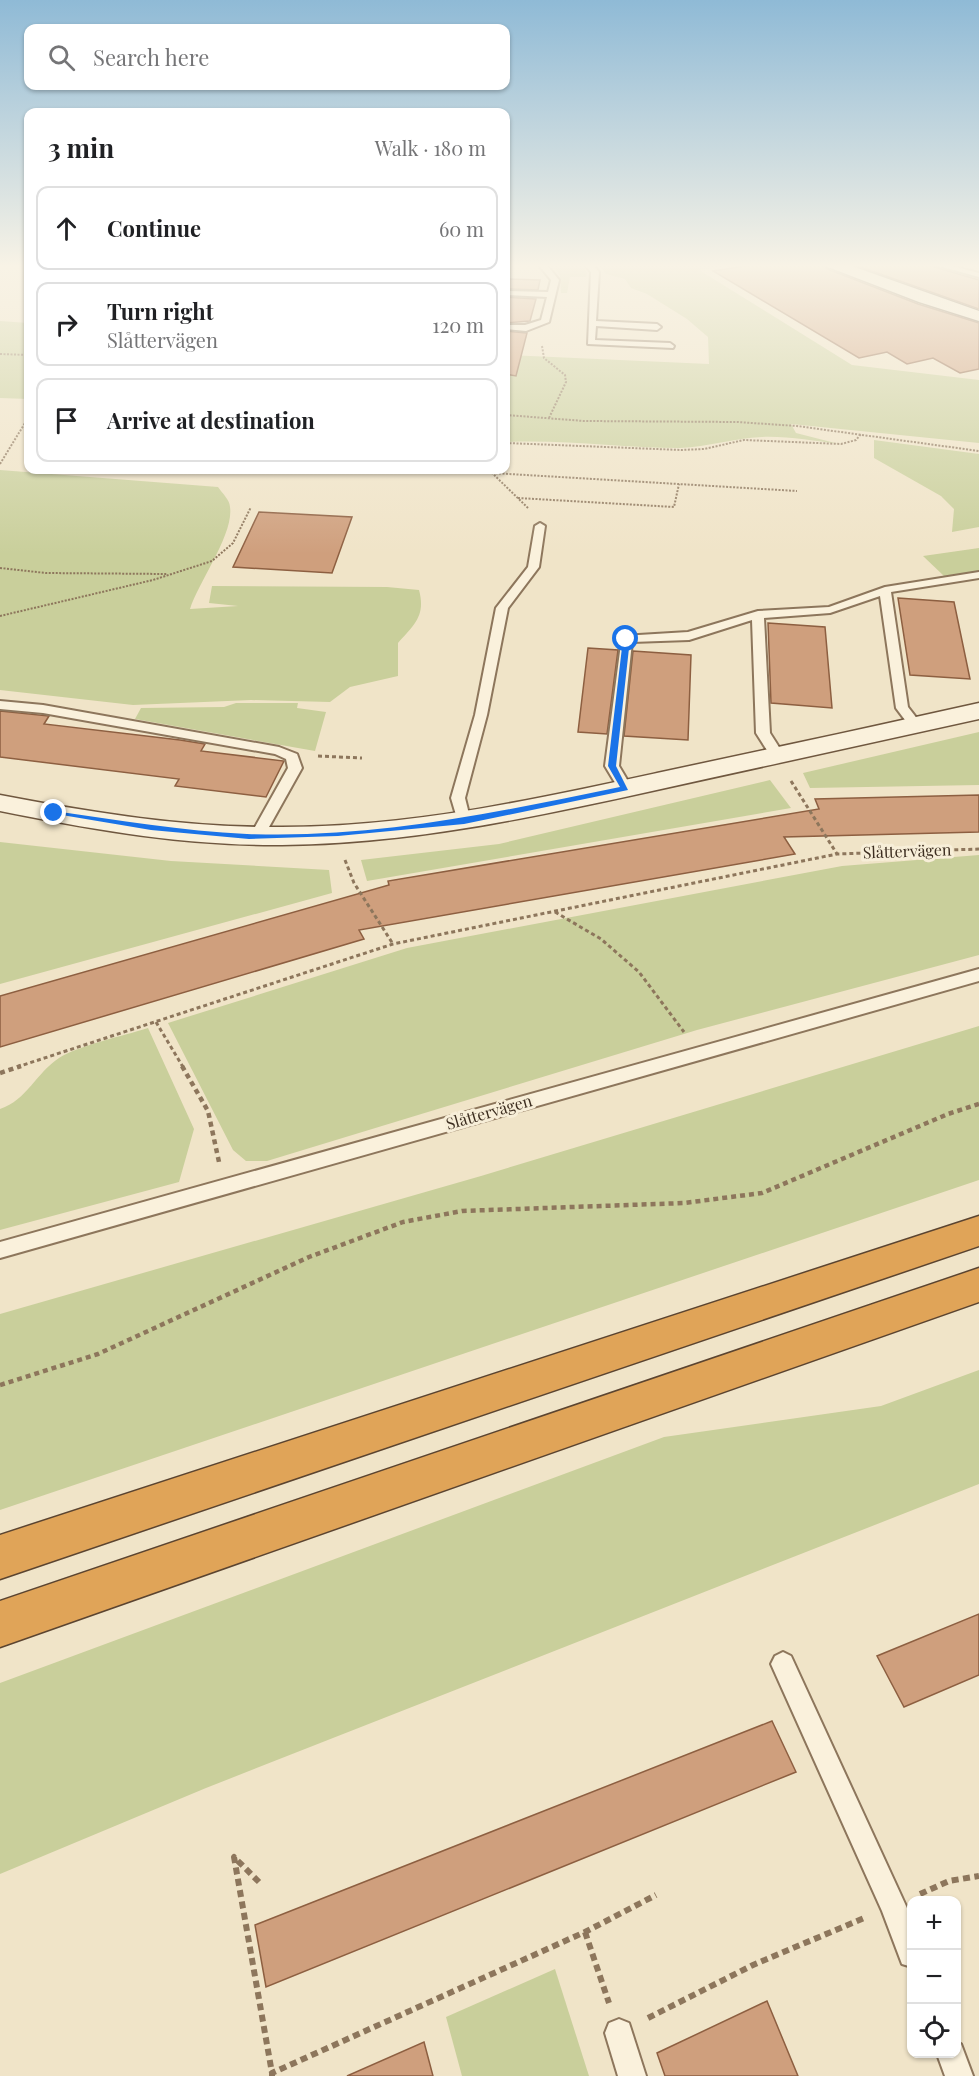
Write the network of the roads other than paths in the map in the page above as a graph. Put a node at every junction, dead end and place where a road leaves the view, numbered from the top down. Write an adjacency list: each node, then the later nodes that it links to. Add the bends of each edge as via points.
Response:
1 (540, 526): 11 (lane, via 535,565 502,608 481,715 458,798)
2 (979, 575): 3 (lane)
3 (885, 590): 4 (lane, via 830,610); 7 (lane, via 902,708)
4 (758, 615): 8 (lane, via 763,733); 9 (lane, via 689,636 626,639 612,766)
5 (0, 705): 12 (lane, via 213,739 292,757 295,768)
6 (979, 711): 7 (street)
7 (916, 725): 8 (street)
8 (781, 764): 9 (street)
9 (625, 788): 11 (street)
10 (0, 803): 12 (street, via 151,828)
11 (464, 822): 12 (street, via 338,834)
12 (257, 836)
13 (979, 975): 15 (lane, Slåttervägen)
14 (979, 1231): 17 (highway)
15 (0, 1250)
16 (979, 1285): 18 (highway)
17 (0, 1557)
18 (0, 1624)
19 (783, 1664): 20 (lane)
20 (910, 1950)
21 (619, 2033): 23 (lane)
22 (952, 2058): 24 (lane)
23 (632, 2076)
24 (959, 2076)

